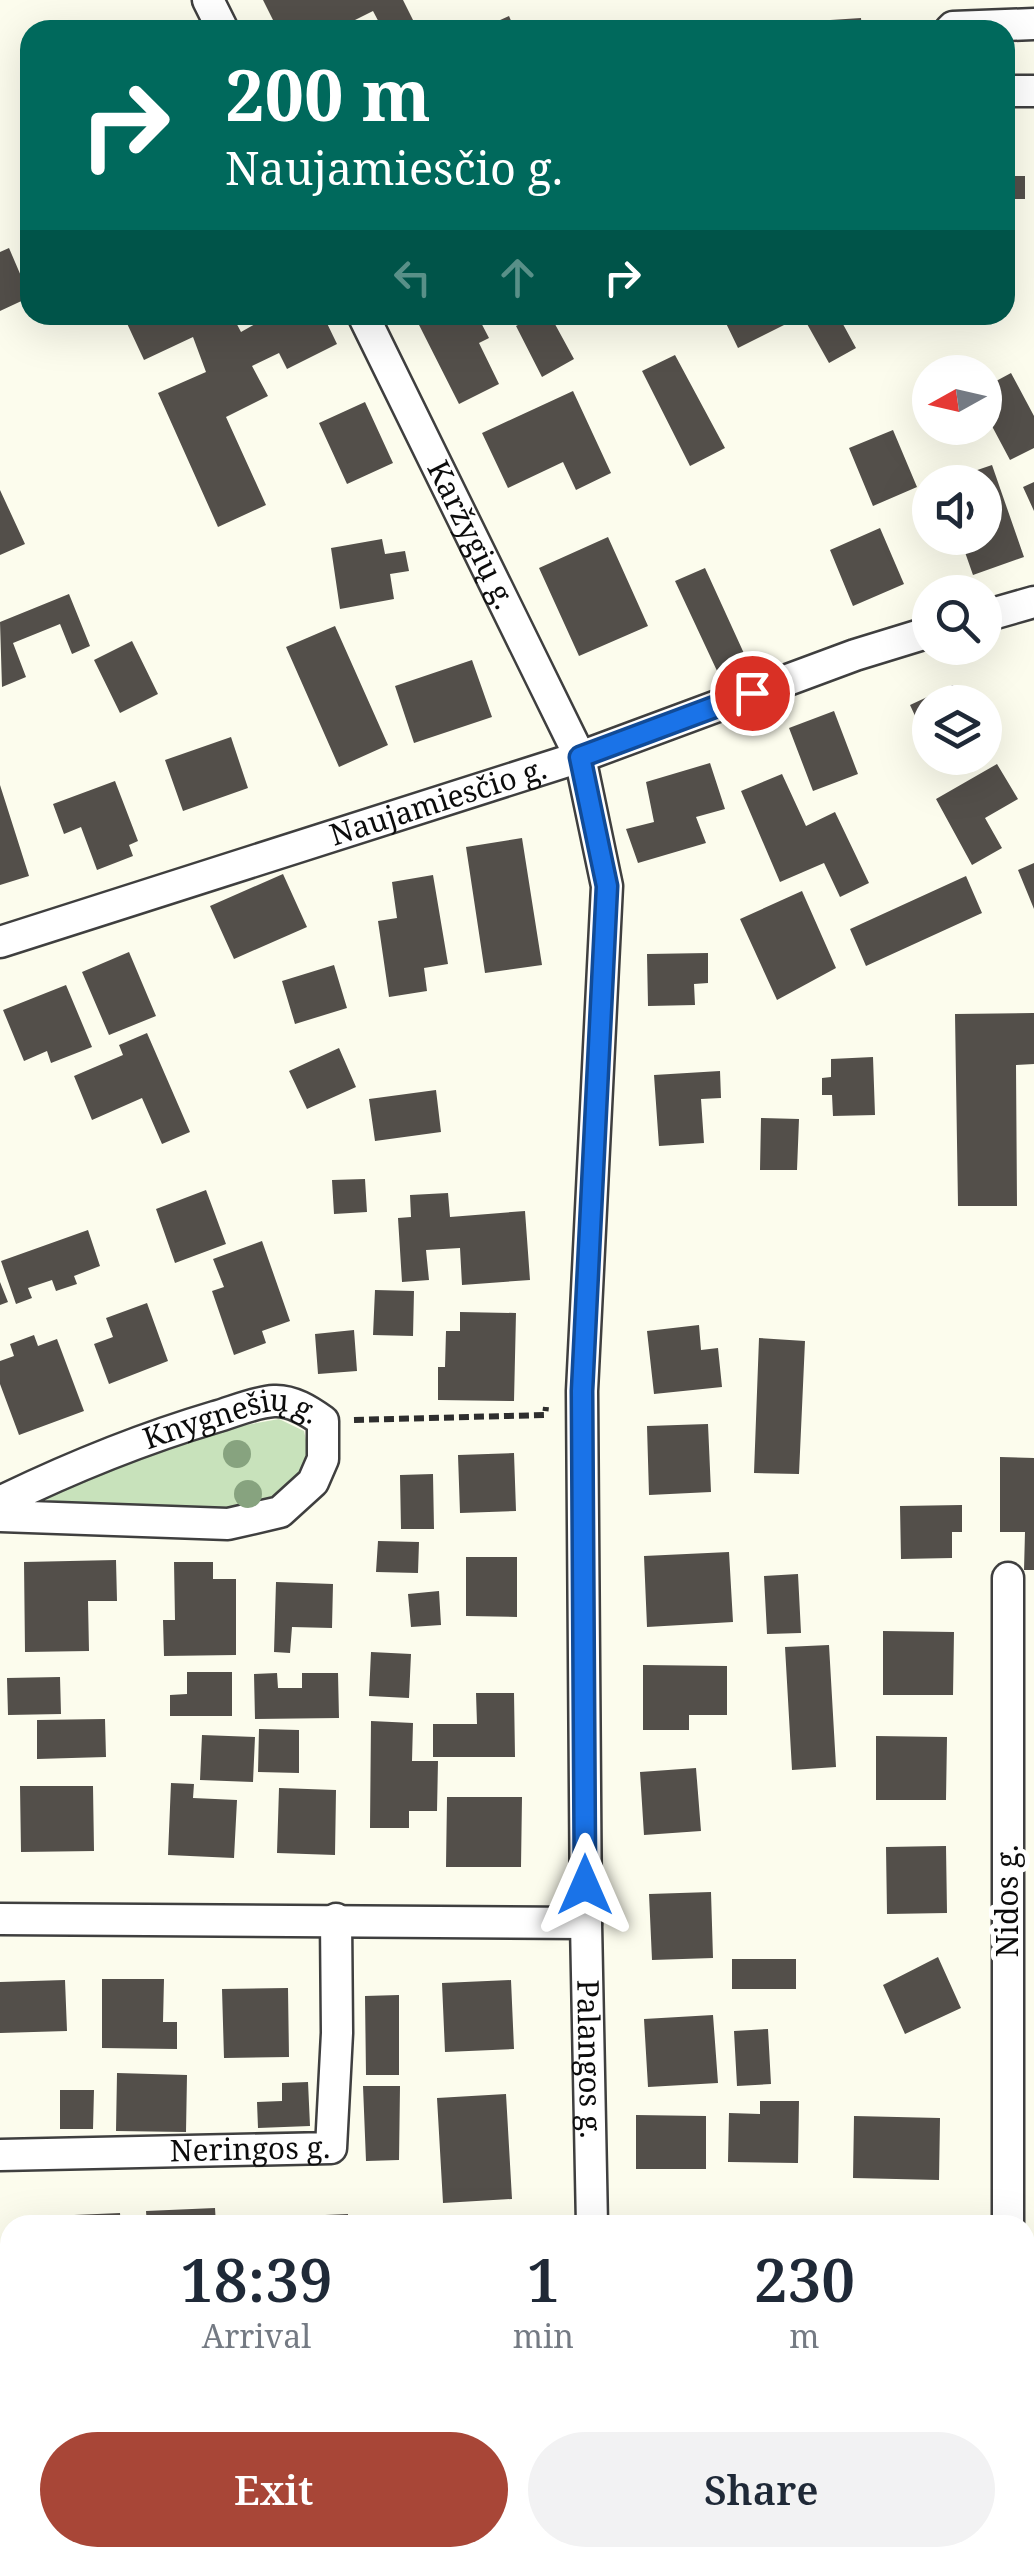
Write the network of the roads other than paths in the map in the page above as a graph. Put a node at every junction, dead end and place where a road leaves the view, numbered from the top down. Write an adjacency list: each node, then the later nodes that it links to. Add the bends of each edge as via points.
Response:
1 (368, 325): 5 (street, Karžygių g.)
2 (1034, 602): 3 (street)
3 (1002, 611)
4 (912, 638): 5 (street, Naujamiesčio g.)
5 (580, 757): 6 (street, Naujamiesčio g.); 12 (street, Palangos g., via 607,886 582,1391)
6 (0, 942)
7 (0, 1502): 8 (street, Knygnešių g., via 120,1449 260,1404 276,1400 323,1420 323,1459 313,1482 280,1512 228,1524)
8 (0, 1516)
9 (1008, 1578): 15 (street, Nidos g.)
10 (0, 1918): 11 (street)
11 (336, 1919): 12 (street); 13 (street, Neringos g., via 331,2148)
12 (586, 1923): 14 (street, Palangos g.)
13 (0, 2155)
14 (592, 2215)
15 (1008, 2215)

